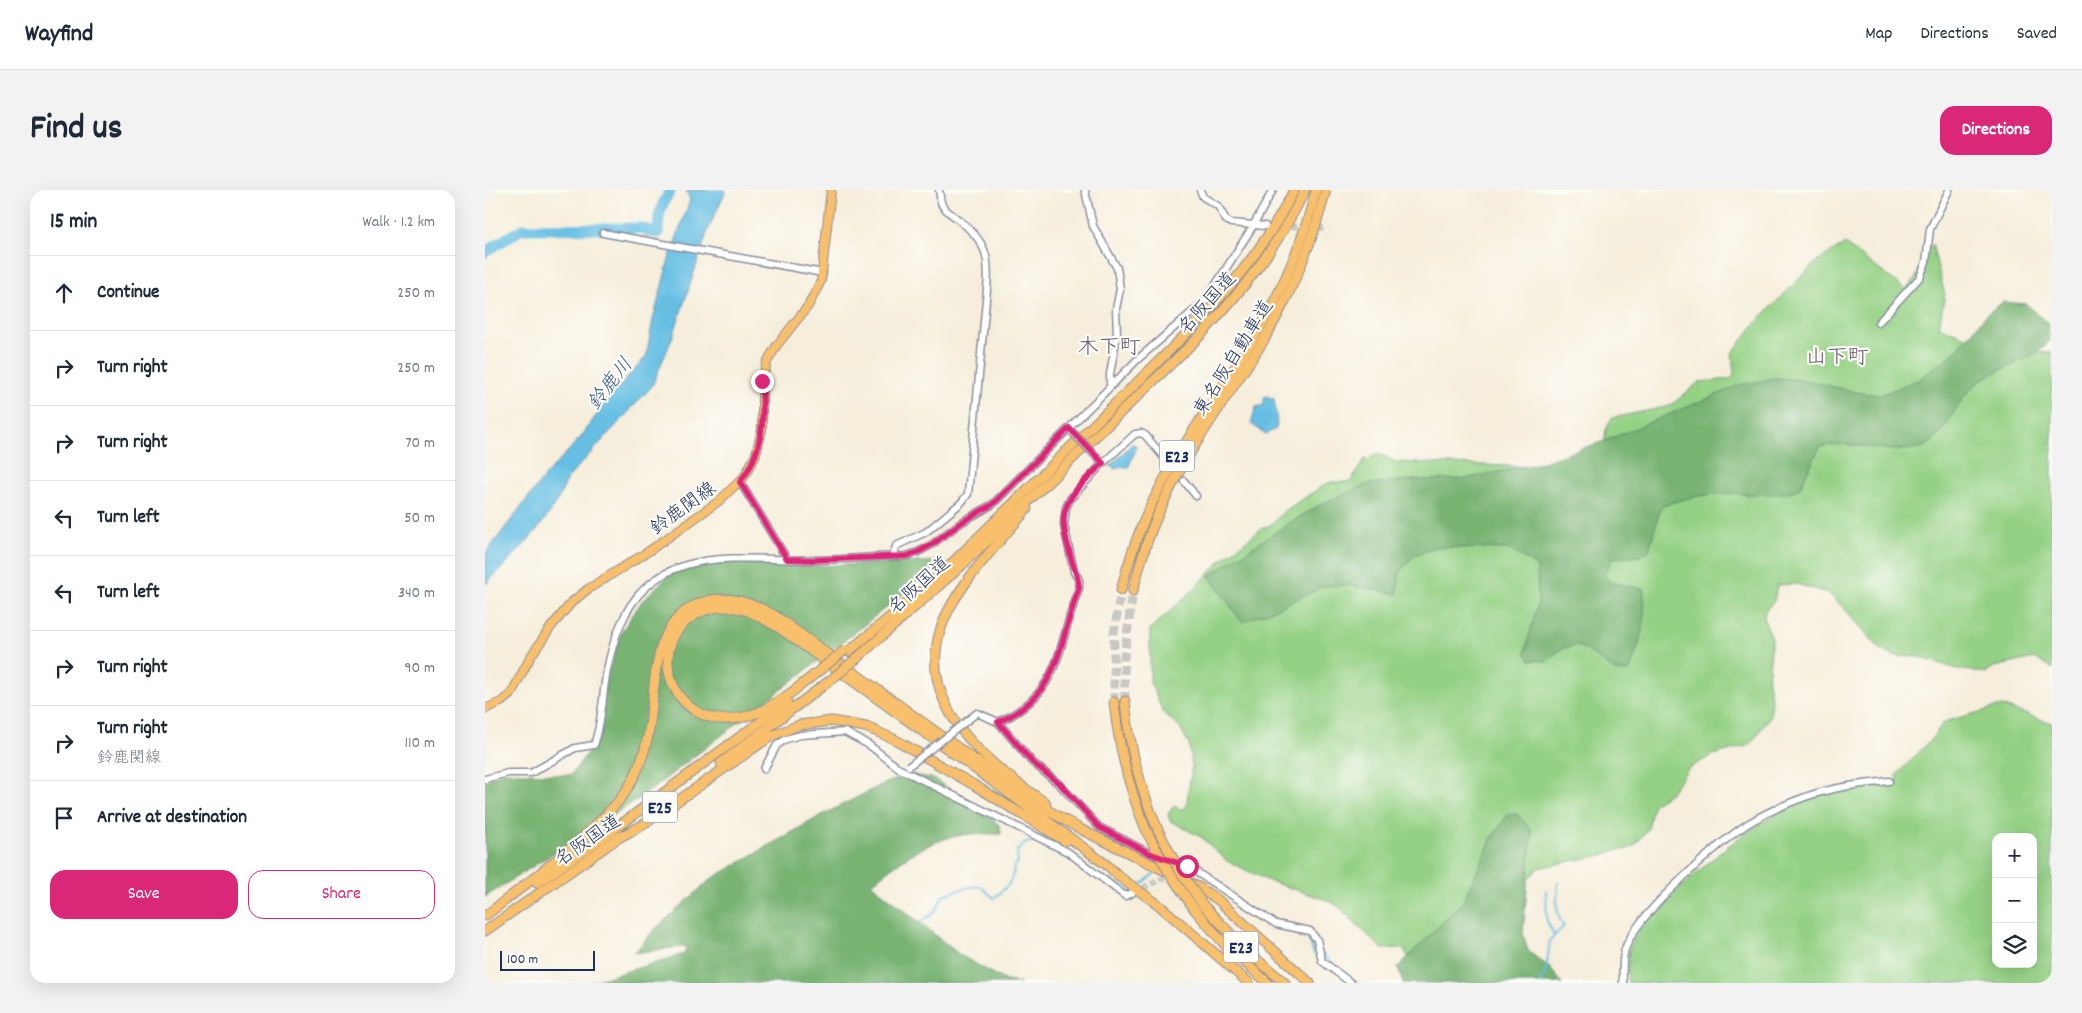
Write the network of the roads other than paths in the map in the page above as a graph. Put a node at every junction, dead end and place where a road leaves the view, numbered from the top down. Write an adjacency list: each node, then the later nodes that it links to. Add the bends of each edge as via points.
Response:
1 (831, 190): 14 (main road, 鈴鹿関線)
2 (939, 190): 25 (street, via 942,206 979,239 988,262 968,494 925,532 896,546)
3 (1085, 190): 17 (street, via 1095,231 1117,268 1120,289)
4 (1200, 190): 11 (street, via 1203,197 1218,206 1227,220)
5 (1273, 190): 11 (street)
6 (1294, 190): 29 (highway, 名阪国道 / E25, bridge, via 1268,236 1214,306 920,592)
7 (1305, 190): 21 (highway, 名阪国道 / E25, via 1270,250 1221,313)
8 (1316, 190): 16 (highway, 東名阪自動車道 / E23, bridge, via 1292,265)
9 (1326, 190): 16 (highway, 東名阪自動車道 / E23, bridge, via 1301,270)
10 (1949, 190): 15 (street, via 1930,229 1926,262 1920,277)
11 (1253, 226): 12 (street); 17 (street, via 1206,300)
12 (1265, 226)
13 (603, 233): 14 (street)
14 (823, 273): 23 (main road, 鈴鹿関線, via 808,306 767,362 762,381 763,418 759,444 750,468)
15 (1878, 323)
16 (1260, 337): 27 (highway, 東名阪自動車道 / E23, via 1183,447 1157,492 1137,538); 28 (highway, 東名阪自動車道 / E23, via 1166,497 1147,542)
17 (1110, 386): 18 (street)
18 (1071, 430): 19 (street, bridge); 25 (street, via 993,504 918,552)
19 (1101, 461): 20 (street, via 1141,433); 33 (street, via 1070,499 1064,515 1079,588 1055,667 1037,695 1012,716)
20 (1167, 461)
21 (1058, 472): 38 (highway, 名阪国道 / E25, bridge, via 925,600 832,679); 39 (highway, via 951,605 940,634 936,668 950,716 982,754 1043,801)
22 (1184, 481): 24 (street)
23 (740, 482): 26 (street); 32 (main road, 鈴鹿関線, via 712,506 572,602 531,656 511,694)
24 (1196, 496)
25 (893, 556): 26 (street)
26 (787, 559): 36 (street, via 696,561 656,578 643,590 620,625 607,669 602,717 594,744 575,748 531,773 508,773)
27 (1121, 590)
28 (1133, 591)
29 (822, 671): 40 (highway, via 760,712 724,719 701,714 686,705 673,686 668,662 677,632 699,612 731,607 757,615); 42 (highway, 名阪国道 / E25, via 650,803)
30 (1125, 701): 46 (highway, E23, bridge, via 1136,769 1158,830 1178,868 1203,904 1242,947)
31 (1114, 702): 45 (highway, E23, bridge, via 1132,795 1168,871 1225,946)
32 (485, 708)
33 (998, 722): 34 (street, bridge, via 977,713); 48 (street, via 1032,762 1061,785 1099,827 1151,854 1185,867 1276,924 1310,931 1317,940 1322,961)
34 (909, 766)
35 (764, 769): 41 (street, via 777,745 786,739 845,732 869,744 900,769 1068,852 1125,896)
36 (485, 780)
37 (1889, 781): 49 (street, via 1846,786 1806,796 1735,833 1677,885 1631,936 1625,948)
38 (618, 838): 40 (highway, via 643,825 771,736 799,725 832,721 866,727 896,740 1015,810); 43 (highway, 名阪国道 / E25)
39 (1113, 846): 42 (highway, via 1029,799 774,616 747,602 720,598 688,609 672,626 663,643 655,672 645,747 626,791 614,807 563,854); 47 (highway, via 1218,900)
40 (1121, 878): 44 (highway, via 1159,905)
41 (1132, 893)
42 (485, 917)
43 (485, 931)
44 (1249, 983)
45 (1268, 983)
46 (1285, 983)
47 (1309, 983)
48 (1351, 983)
49 (1623, 983)

